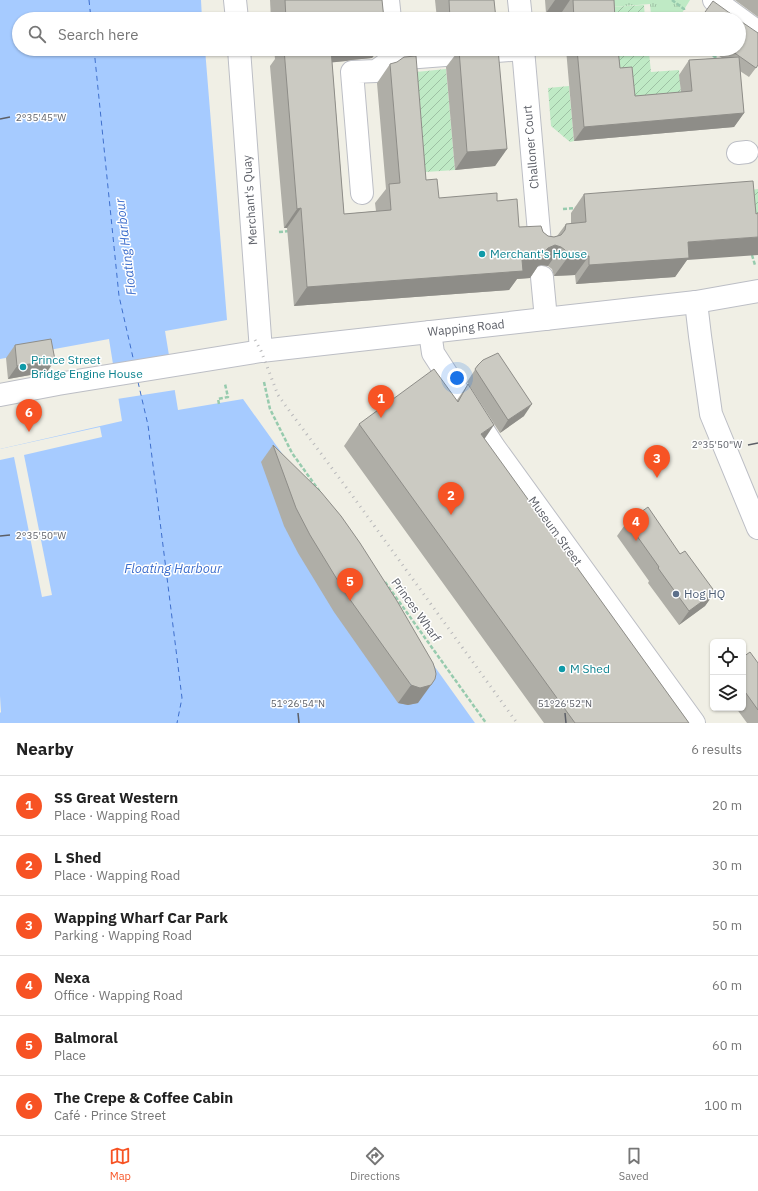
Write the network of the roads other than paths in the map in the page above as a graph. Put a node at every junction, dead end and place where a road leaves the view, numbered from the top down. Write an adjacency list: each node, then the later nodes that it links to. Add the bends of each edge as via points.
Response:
1 (235, 0): 5 (street)
2 (388, 0): 6 (street)
3 (519, 0): 7 (street)
4 (714, 0): 8 (street)
5 (236, 12)
6 (389, 12)
7 (520, 12)
8 (730, 12)
9 (746, 23): 10 (street)
10 (758, 32)
11 (240, 56): 21 (street, Merchant's Quay)
12 (391, 56): 14 (street, via 376,71 352,72)
13 (524, 56): 15 (street, Challoner Court)
14 (362, 193)
15 (540, 244)
16 (542, 277): 19 (street)
17 (758, 291): 18 (street, Wapping Road)
18 (696, 302): 19 (street, Wapping Road); 23 (street, via 711,414)
19 (546, 319): 20 (street, Wapping Road)
20 (430, 332): 21 (street, Wapping Road); 24 (street, Museum Street, via 433,353 494,447)
21 (261, 351): 22 (street, Wapping Road)
22 (0, 395)
23 (758, 528)
24 (694, 723)

